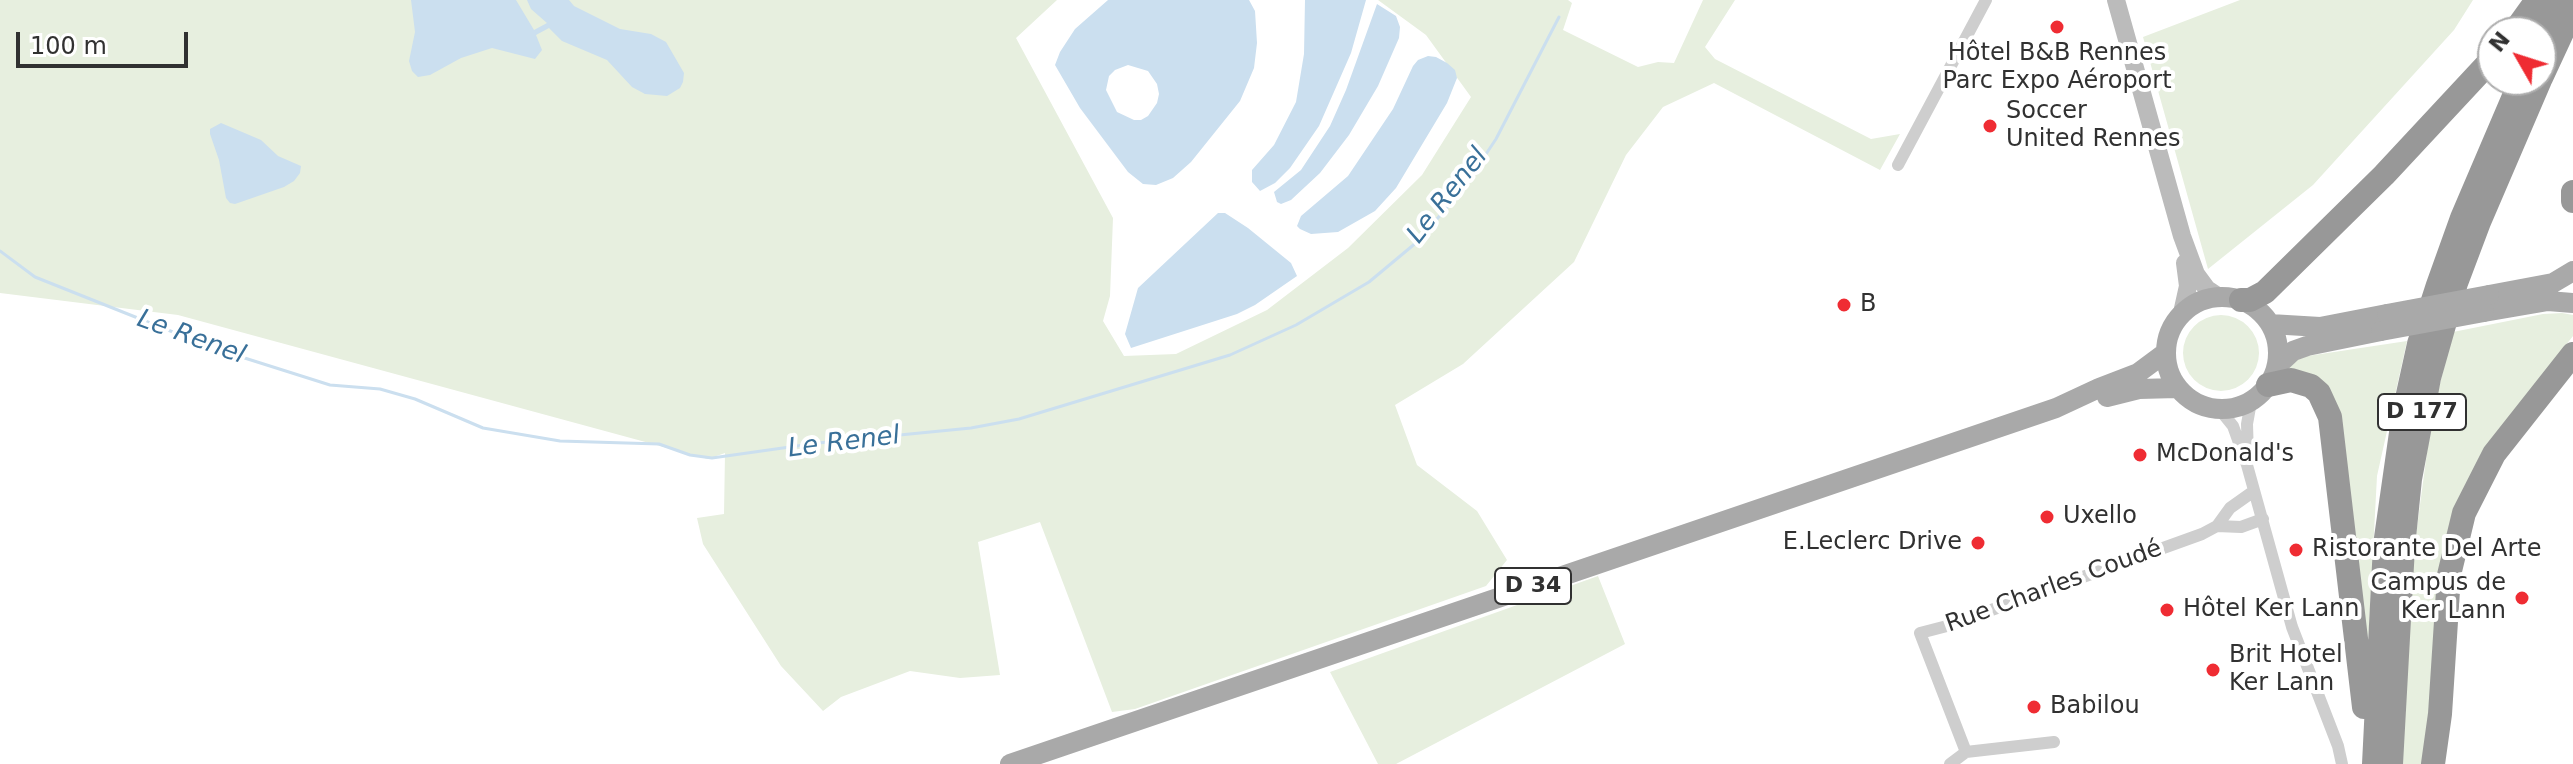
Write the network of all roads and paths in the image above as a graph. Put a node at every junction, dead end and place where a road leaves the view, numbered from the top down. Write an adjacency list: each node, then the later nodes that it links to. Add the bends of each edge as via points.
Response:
1 (1986, 0): 8 (street)
2 (2116, 0): 11 (street)
3 (2573, 9): 4 (highway, D 177)
4 (2557, 44)
5 (2477, 75): 13 (highway, via 2265,292 2250,300)
6 (2514, 96): 35 (highway, D 177, via 2443,272 2404,412 2385,545)
7 (2533, 96): 36 (highway, D 177, via 2465,258 2427,390 2403,547)
8 (1898, 165)
9 (2573, 192): 10 (highway)
10 (2573, 201)
11 (2182, 236): 13 (street, via 2207,289); 16 (street, via 2188,286)
12 (2573, 271): 14 (main road, via 2553,283)
13 (2230, 299): 16 (main road, via 2203,300); 18 (main road, via 2255,307)
14 (2486, 303): 15 (main road); 17 (main road, bridge)
15 (2573, 303)
16 (2182, 313): 19 (main road)
17 (2384, 322): 18 (main road, via 2304,328); 21 (main road, via 2293,351)
18 (2270, 324): 21 (main road, via 2278,344)
19 (2165, 353): 22 (main road); 23 (main road, D 34, via 2138,373)
20 (2573, 354): 37 (highway, via 2494,454 2464,513 2449,575)
21 (2265, 384): 24 (main road, via 2236,408); 25 (street, via 2248,416); 34 (highway, via 2291,380 2311,386 2330,417 2362,680)
22 (2177, 388): 23 (main road, D 34, via 2139,389); 24 (main road, via 2196,404)
23 (2056, 408): 31 (main road, D 34)
24 (2220, 410): 25 (street, via 2233,426)
25 (2247, 465): 26 (street)
26 (2254, 491): 27 (street); 28 (street, Rue Charles Coudé, via 2230,508)
27 (2263, 519): 28 (street, Rue Charles Coudé, via 2241,527); 33 (street, via 2292,627)
28 (2217, 526): 30 (street, Rue Charles Coudé, via 1920,633)
29 (2054, 742): 30 (street)
30 (1966, 752): 32 (street)
31 (1010, 764)
32 (1950, 764)
33 (2342, 764)
34 (2364, 764)
35 (2374, 764)
36 (2391, 764)
37 (2433, 764)

